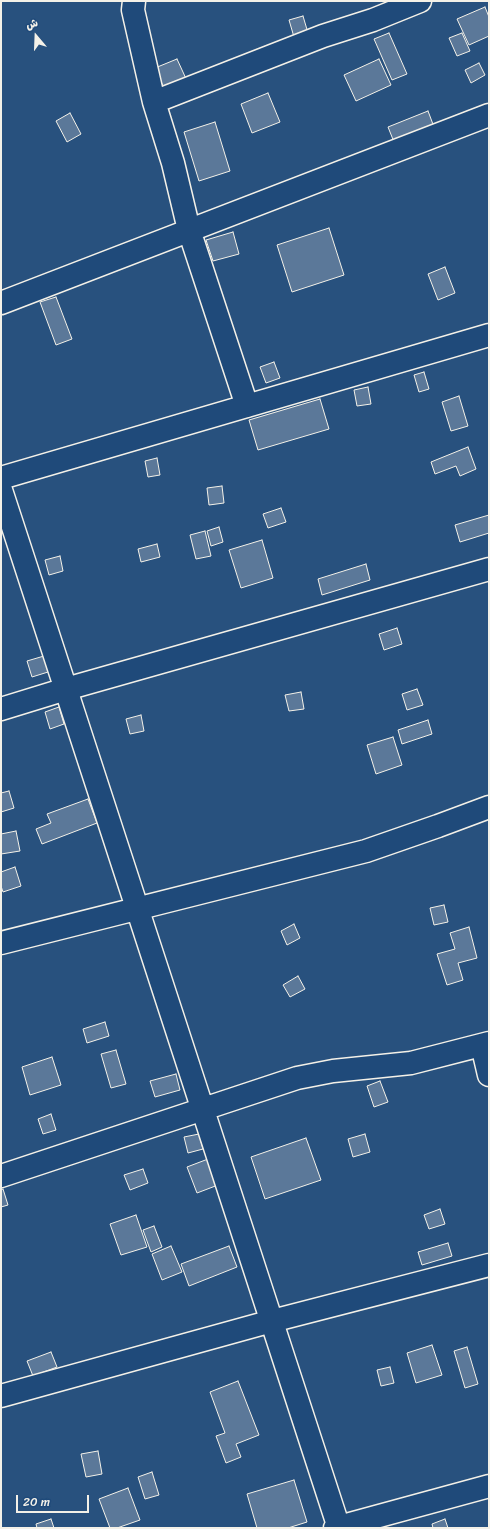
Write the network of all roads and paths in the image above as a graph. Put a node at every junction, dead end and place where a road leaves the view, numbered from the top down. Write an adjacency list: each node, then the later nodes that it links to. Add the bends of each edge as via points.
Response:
1 (134, 1): 3 (street, via 133,10)
2 (420, 1): 3 (street)
3 (154, 102): 5 (street)
4 (489, 115): 5 (street)
5 (190, 230): 6 (street); 8 (street)
6 (1, 303)
7 (489, 334): 8 (street)
8 (247, 406): 9 (street)
9 (1, 478)
10 (1, 490): 12 (street)
11 (489, 570): 12 (street)
12 (66, 689): 13 (street); 15 (street)
13 (1, 709)
14 (489, 807): 15 (street, via 366,851)
15 (138, 909): 16 (street); 19 (street)
16 (1, 943)
17 (485, 1044): 18 (street); 19 (street, via 411,1063 334,1071 297,1078)
18 (489, 1075)
19 (202, 1108): 20 (street); 22 (street)
20 (1, 1176)
21 (489, 1266): 22 (street)
22 (272, 1321): 23 (street); 25 (street)
23 (1, 1396)
24 (489, 1486): 25 (street)
25 (338, 1528)

